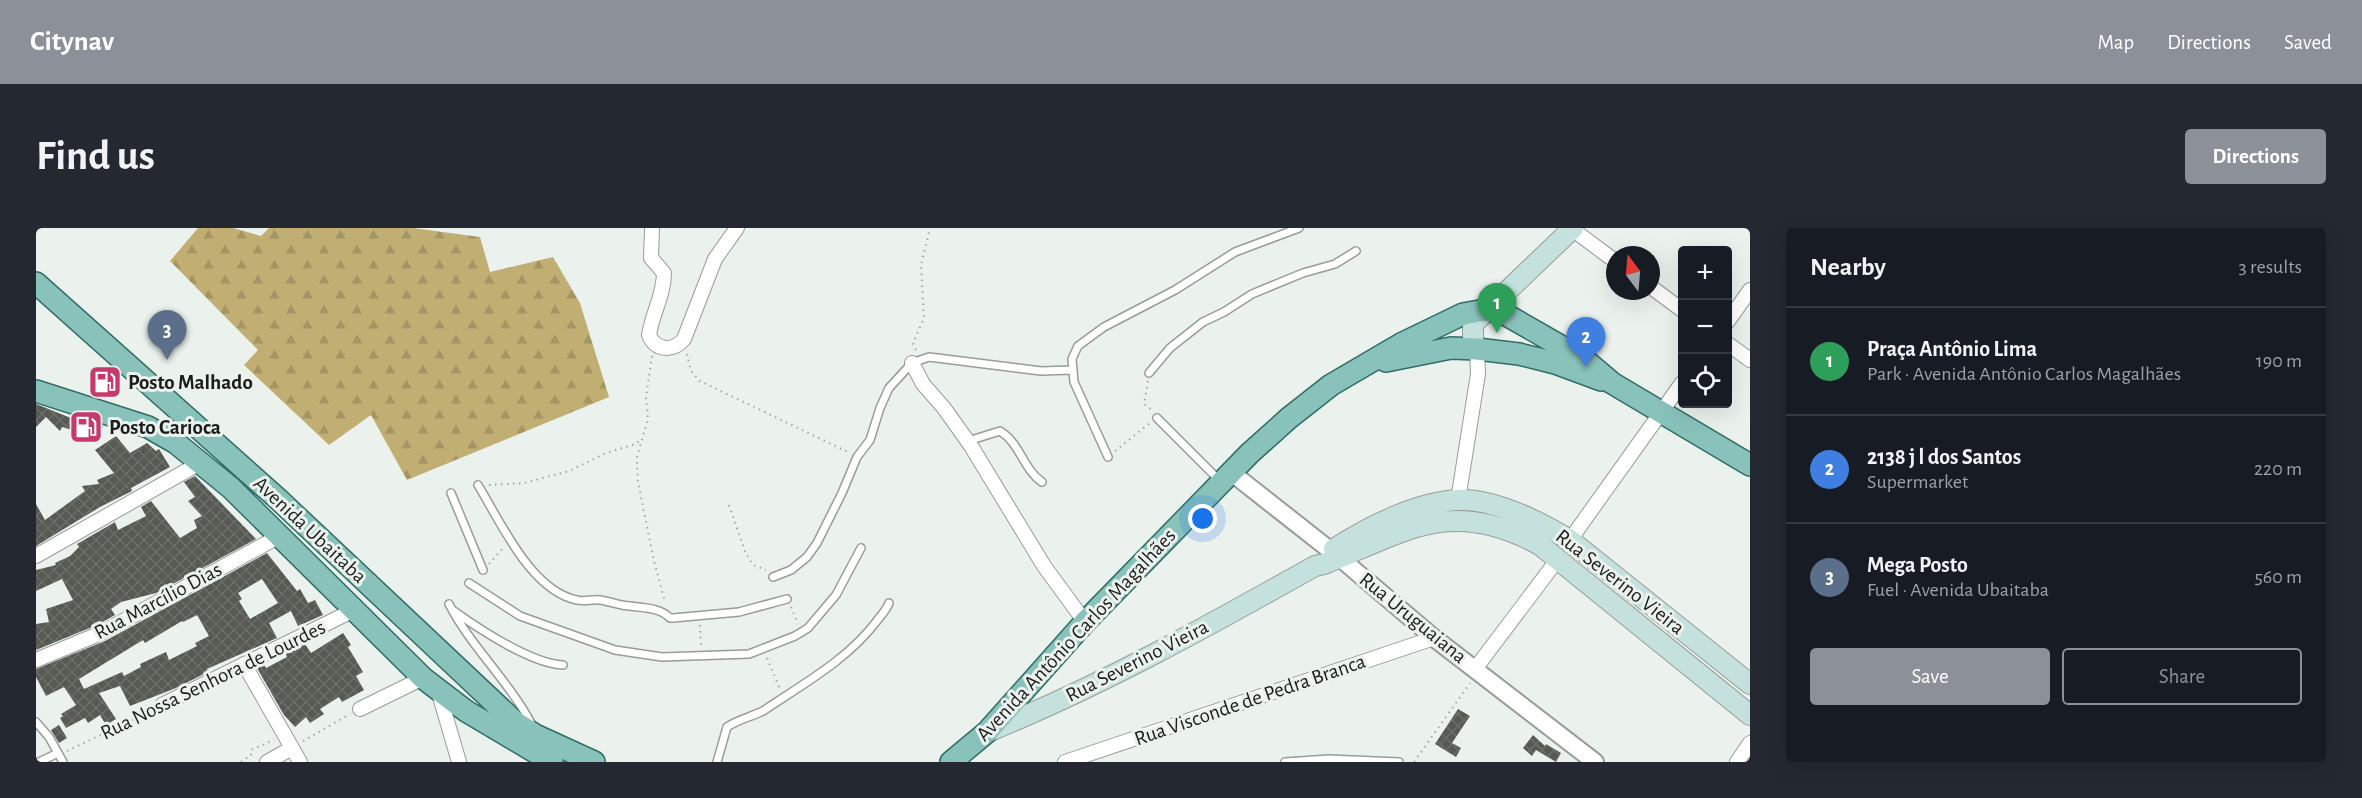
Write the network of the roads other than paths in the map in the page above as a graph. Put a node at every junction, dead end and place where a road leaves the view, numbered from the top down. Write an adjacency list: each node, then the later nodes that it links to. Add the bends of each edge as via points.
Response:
1 (652, 228): 4 (street, via 651,258 664,273 664,286 649,335 662,348 674,348 684,339 714,259)
2 (1299, 228): 19 (lane, via 1235,252 1175,290 1104,327 1075,350)
3 (1572, 228): 6 (street); 11 (main road)
4 (732, 233)
5 (1356, 251): 20 (lane, via 1335,264 1252,294 1203,322 1170,348)
6 (1606, 254)
7 (36, 283): 25 (main road, Avenida Ubaitaba)
8 (1750, 290): 12 (street)
9 (1660, 293): 10 (street)
10 (1678, 306)
11 (1485, 310): 13 (main road, Avenida Antônio Carlos Magalhães, via 1503,313); 15 (main road, via 1473,324); 22 (main road, Avenida Antônio Carlos Magalhães, via 1463,314 1434,327)
12 (1732, 315)
13 (1522, 324): 16 (main road, via 1527,340); 21 (main road, Avenida Antônio Carlos Magalhães, via 1585,360)
14 (1732, 347): 17 (street)
15 (1477, 349): 16 (main road, Avenida Antônio Carlos Magalhães); 22 (main road, Avenida Antônio Carlos Magalhães, via 1451,348 1417,354 1385,362); 37 (street, via 1478,374)
16 (1519, 354): 21 (main road, Avenida Antônio Carlos Magalhães)
17 (1750, 360)
18 (916, 361): 19 (lane, via 929,357 1041,371); 29 (street, via 923,384); 45 (lane, via 889,388 870,440 857,457 818,543 807,558)
19 (1072, 370): 30 (lane, via 1083,406)
20 (1149, 373)
21 (1612, 383): 26 (main road, Avenida Antônio Carlos Magalhães)
22 (1330, 385): 33 (main road, Avenida Antônio Carlos Magalhães)
23 (1678, 390): 26 (street)
24 (36, 391): 28 (main road, Avenida Ubaitaba)
25 (165, 399): 28 (main road); 65 (main road, Avenida Ubaitaba, via 278,499 474,685)
26 (1661, 413): 32 (main road, Avenida Antônio Carlos Magalhães); 39 (street)
27 (1157, 418): 33 (lane)
28 (148, 427): 31 (main road, Avenida Ubaitaba)
29 (968, 441): 34 (lane, via 1000,431 1014,445 1033,476); 51 (street, via 1044,566)
30 (1108, 457)
31 (200, 463): 38 (main road, Avenida Ubaitaba, via 231,488); 42 (street)
32 (1750, 465)
33 (1223, 474): 41 (street, Rua Uruguaiana); 51 (main road, Avenida Antônio Carlos Magalhães)
34 (1042, 482)
35 (478, 485): 47 (lane, via 529,568 555,590 578,601 599,599 666,613 673,618 739,612)
36 (451, 493): 44 (lane)
37 (1458, 500): 39 (main road, Rua Severino Vieira, via 1517,512); 41 (main road, Rua Severino Vieira, via 1403,513 1352,538)
38 (278, 537): 49 (main road, Avenida Ubaitaba); 54 (street, Rua Marcílio Dias, via 101,633)
39 (1570, 540): 50 (main road, Rua Severino Vieira)
40 (861, 548): 46 (lane, via 836,595 808,628 749,654 662,657 603,646 520,616)
41 (1336, 554): 43 (main road, Rua Severino Vieira, via 1427,524 1458,520 1514,531); 53 (street, Rua Uruguaiana); 64 (main road, Rua Severino Vieira, via 1185,639 1057,703)
42 (36, 556)
43 (1558, 559): 52 (main road, Rua Severino Vieira); 57 (street)
44 (483, 570)
45 (773, 577)
46 (469, 583)
47 (787, 599)
48 (889, 603): 76 (lane, via 854,648 784,697 727,727)
49 (354, 610): 55 (street, Rua Nossa Senhora de Lourdes); 58 (main road, Avenida Ubaitaba)
50 (1659, 611): 52 (main road); 59 (main road, Rua Severino Vieira)
51 (1084, 622): 64 (main road, Avenida Antônio Carlos Magalhães)
52 (1644, 630): 62 (main road, Rua Severino Vieira)
53 (1434, 638): 57 (street, Rua Uruguaiana); 78 (street, Rua Visconde de Pedra Branca)
54 (36, 660)
55 (244, 664): 60 (street, Rua Nossa Senhora de Lourdes); 67 (street)
56 (563, 665): 65 (lane, via 518,650 481,630 450,606 506,682 532,723)
57 (1476, 670): 81 (street, Rua Uruguaiana)
58 (430, 684): 61 (street); 73 (street); 74 (main road, Avenida Ubaitaba, via 466,711)
59 (1750, 684)
60 (162, 705)
61 (360, 709)
62 (1750, 715)
63 (36, 722): 68 (lane)
64 (987, 732): 77 (main road, Avenida Antônio Carlos Magalhães)
65 (535, 735): 75 (main road, Avenida Ubaitaba)
66 (1750, 743): 82 (street)
67 (292, 748): 71 (street); 72 (street)
68 (58, 753): 69 (lane); 70 (lane)
69 (39, 762)
70 (63, 762)
71 (267, 762)
72 (300, 762)
73 (459, 762)
74 (552, 762)
75 (594, 762)
76 (717, 762)
77 (951, 762)
78 (1065, 762)
79 (1285, 762): 80 (lane)
80 (1399, 762)
81 (1595, 762)
82 (1737, 762)

